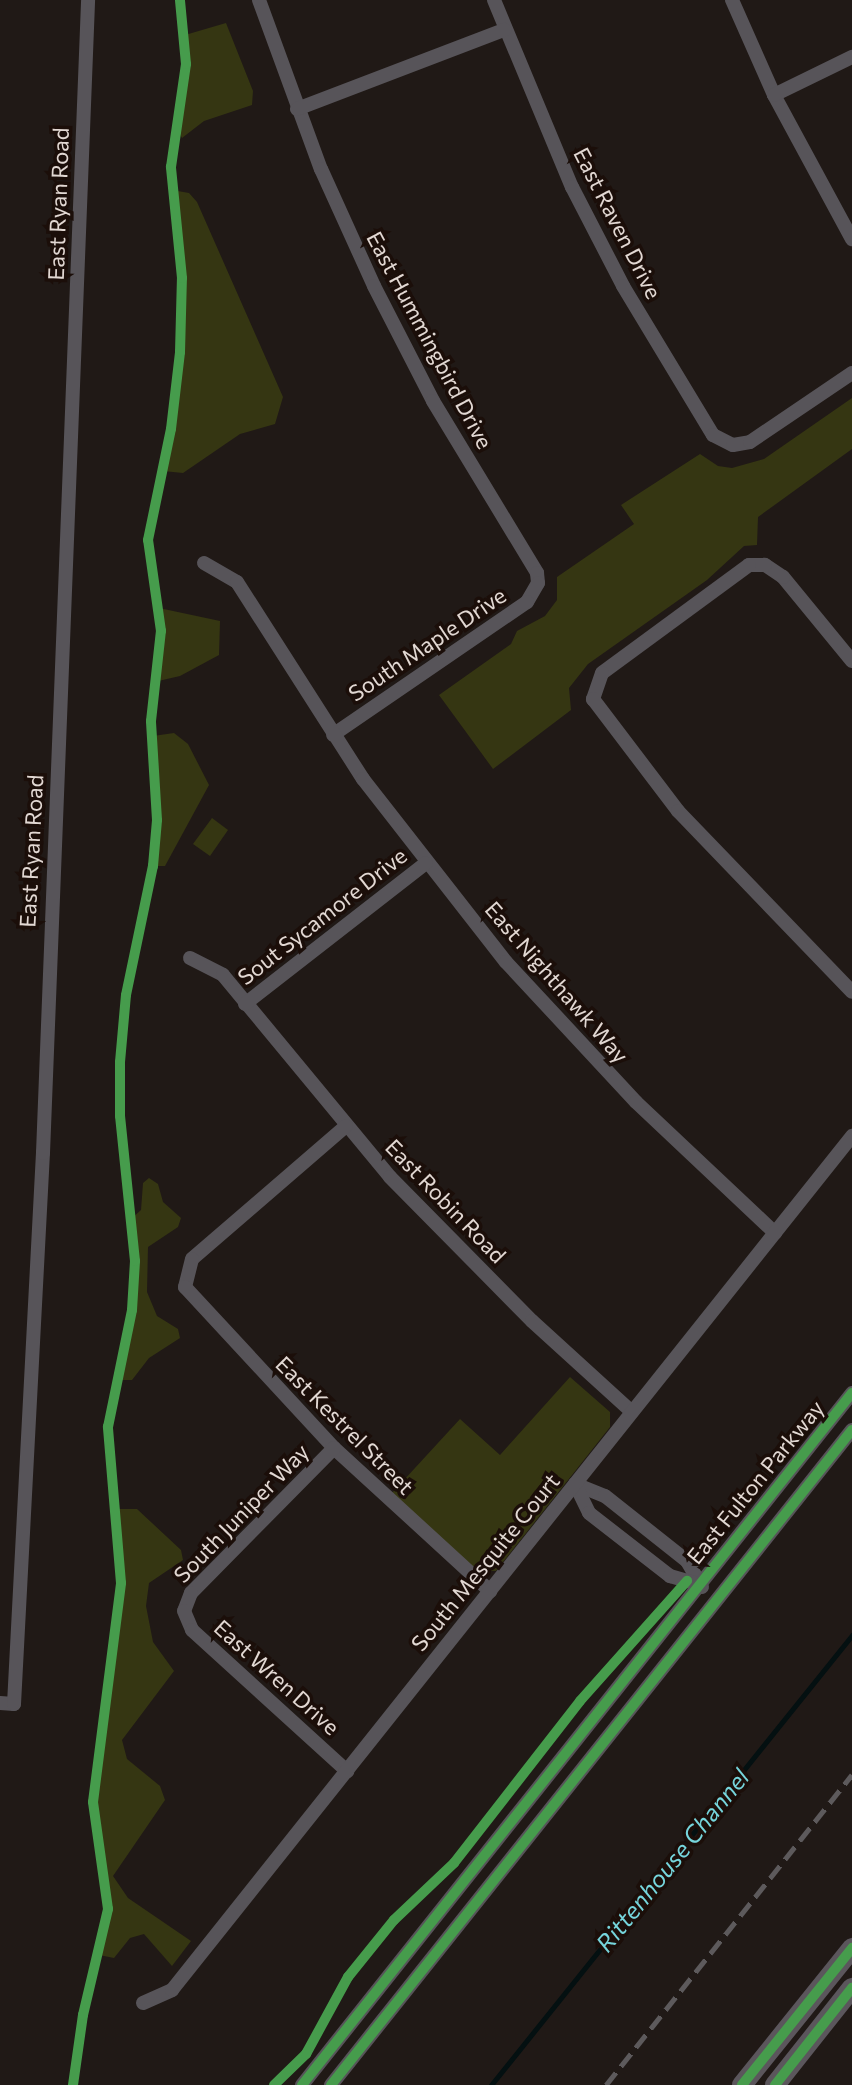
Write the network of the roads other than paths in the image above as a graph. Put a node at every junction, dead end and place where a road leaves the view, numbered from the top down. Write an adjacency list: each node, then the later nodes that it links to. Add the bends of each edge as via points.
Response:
1 (88, 0): 31 (street, East Ryan Road, via 43,1153)
2 (259, 0): 8 (street, East Hummingbird Drive)
3 (494, 0): 5 (street, East Raven Drive)
4 (732, 0): 7 (street)
5 (504, 30): 8 (street); 10 (street, East Raven Drive, via 572,187 623,286 713,435 733,445 750,442)
6 (852, 57): 7 (street)
7 (774, 95): 9 (street)
8 (297, 109): 12 (street, East Hummingbird Drive, via 403,344 534,566)
9 (852, 239)
10 (852, 373)
11 (204, 563): 14 (street, East Nighthawk Way, via 237,582)
12 (538, 583): 14 (street, South Maple Drive, via 527,602)
13 (852, 661): 17 (street, via 783,577 765,565 737,572 602,673 594,686 597,710 678,811)
14 (333, 735): 15 (street, East Nighthawk Way)
15 (426, 863): 18 (street, Sout Sycamore Drive); 21 (street, East Nighthawk Way, via 591,1056)
16 (190, 958): 18 (street, East Robin Road, via 223,975)
17 (852, 992)
18 (245, 1004): 19 (street, East Robin Road)
19 (346, 1126): 23 (street, East Robin Road, via 479,1268); 25 (street, East Kestrel Street, via 192,1259 184,1277 190,1296)
20 (852, 1136): 21 (street, South Mesquite Court)
21 (775, 1233): 23 (street, South Mesquite Court)
22 (852, 1393): 27 (street, East Fulton Parkway)
23 (632, 1412): 26 (street, South Mesquite Court)
24 (852, 1430): 29 (street, East Fulton Parkway)
25 (334, 1448): 28 (street, East Kestrel Street); 30 (street, South Juniper Way, via 191,1593)
26 (575, 1484): 27 (street, via 605,1496 687,1561); 27 (street, via 589,1513 670,1576); 28 (street, South Mesquite Court)
27 (698, 1584): 29 (street); 36 (street, East Fulton Parkway)
28 (490, 1591): 32 (street, South Mesquite Court)
29 (716, 1599): 37 (street, East Fulton Parkway)
30 (184, 1611): 32 (street, East Wren Drive, via 192,1630)
31 (7, 1703)
32 (347, 1771): 35 (street, South Mesquite Court, via 172,1990)
33 (852, 1948): 38 (main road)
34 (852, 1988): 39 (main road)
35 (143, 2003)
36 (302, 2085)
37 (331, 2085)
38 (742, 2085)
39 (775, 2085)

